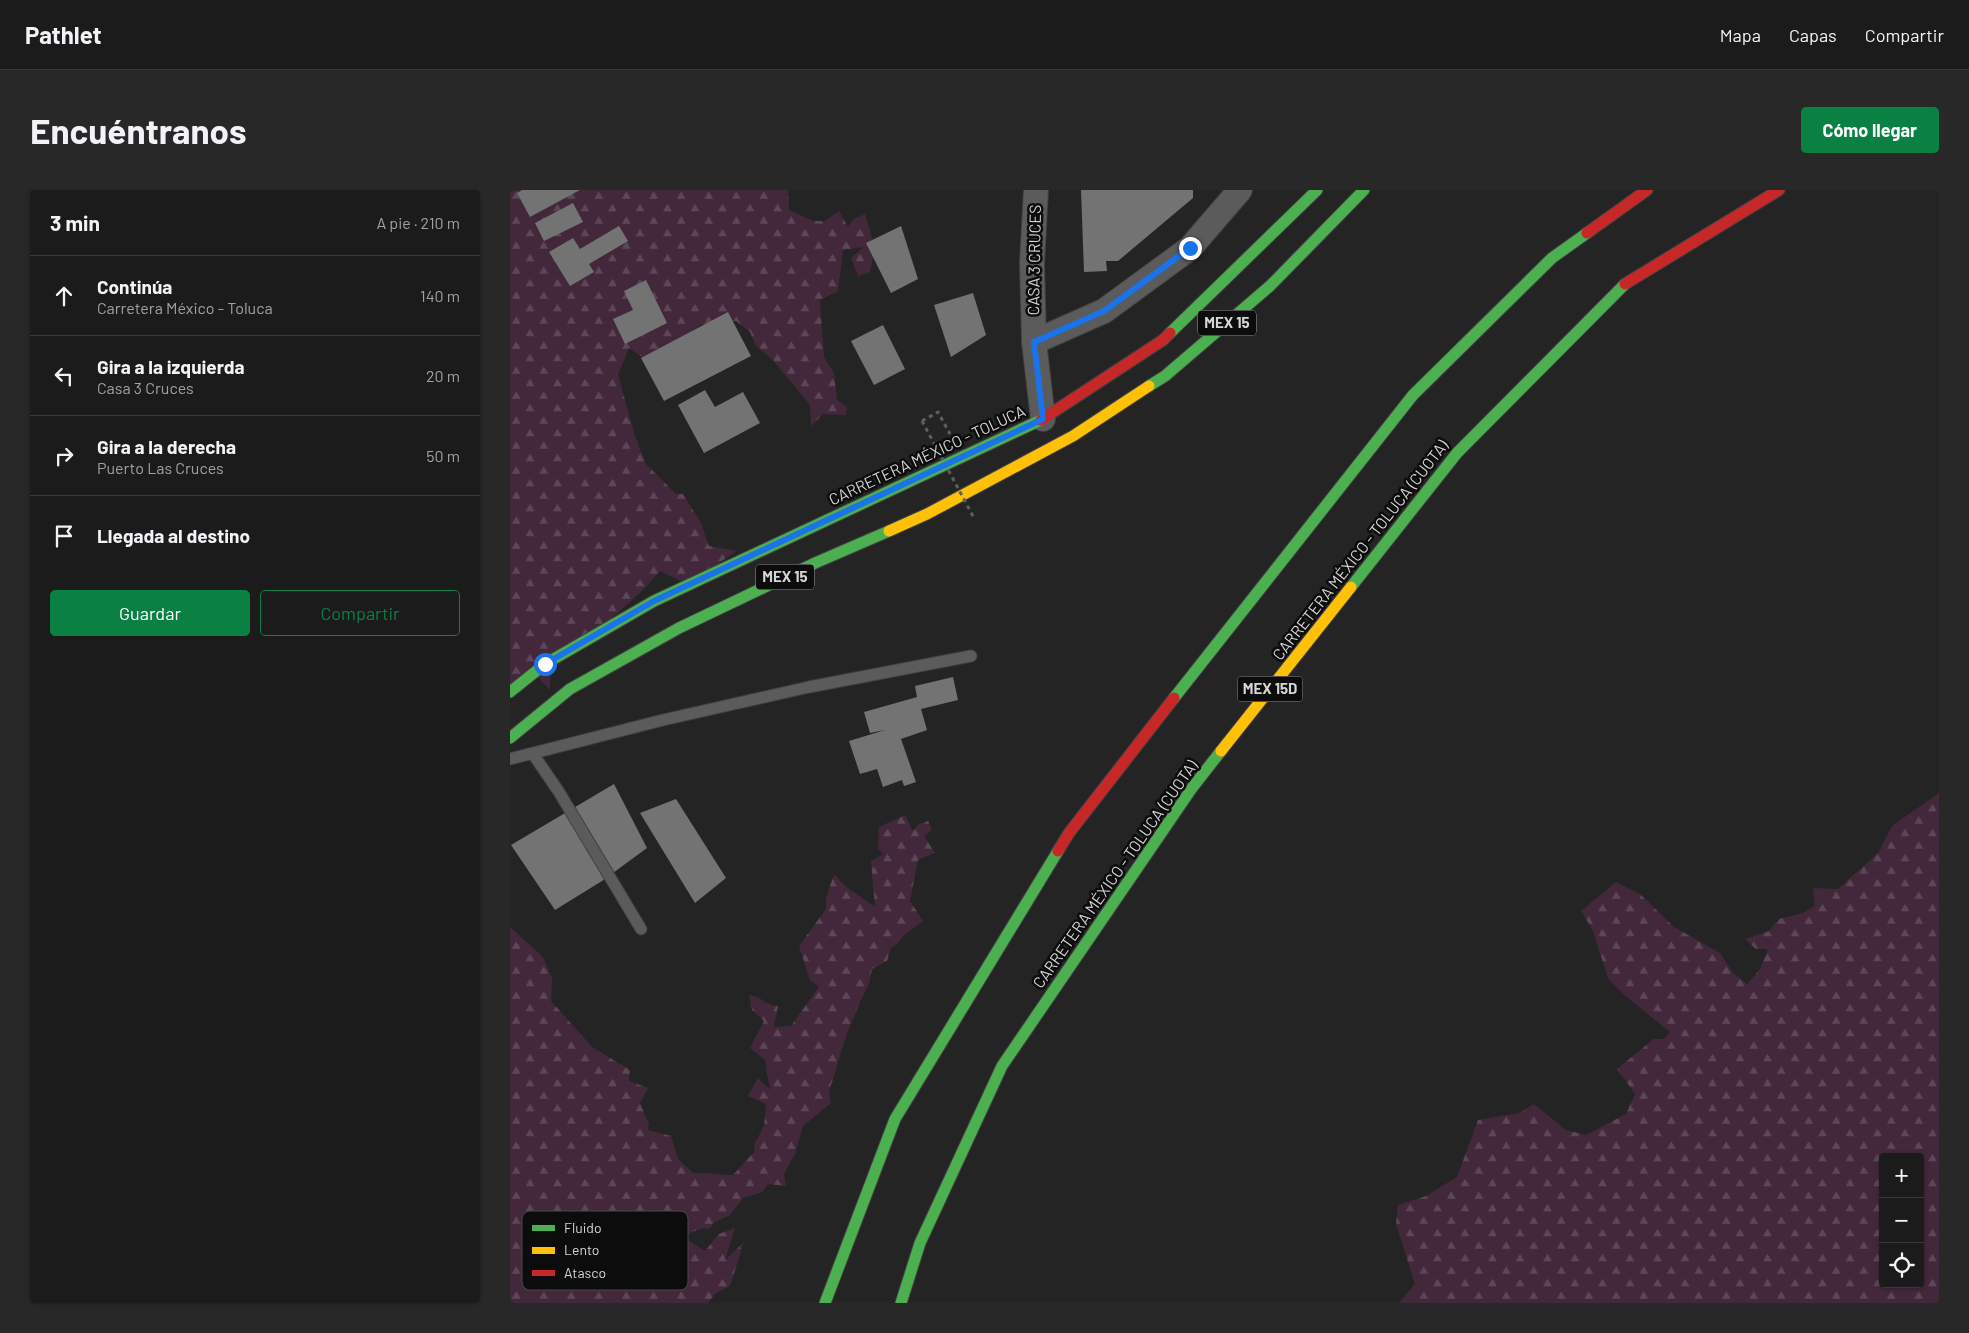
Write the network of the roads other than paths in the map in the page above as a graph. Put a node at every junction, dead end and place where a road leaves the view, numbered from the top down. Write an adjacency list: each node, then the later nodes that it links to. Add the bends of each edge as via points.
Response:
1 (1036, 190): 7 (street, CASA 3 CRUCES, via 1032,263)
2 (1240, 190): 7 (street, via 1190,248 1104,311)
3 (1317, 190): 8 (main road, CARRETERA MÉXICO - TOLUCA / MEX 15, via 1163,340)
4 (1364, 190): 11 (main road, MEX 15, via 1270,286 1165,376 1073,436 927,514 679,628 570,689)
5 (1648, 190): 15 (main road, via 1552,258 1413,395 1069,833 895,1119)
6 (1779, 190): 16 (main road, CARRETERA MÉXICO - TOLUCA (CUOTA) / MEX 15D, via 1625,284 1464,446 1204,772 1002,1066 920,1243)
7 (1034, 342): 8 (street, CASA 3 CRUCES)
8 (1043, 419): 10 (main road, CARRETERA MÉXICO - TOLUCA / MEX 15, via 654,601 545,664)
9 (971, 656): 12 (lane, via 809,686)
10 (510, 692)
11 (510, 738)
12 (533, 754): 13 (lane); 14 (lane)
13 (510, 759)
14 (641, 929)
15 (824, 1303)
16 (901, 1303)

